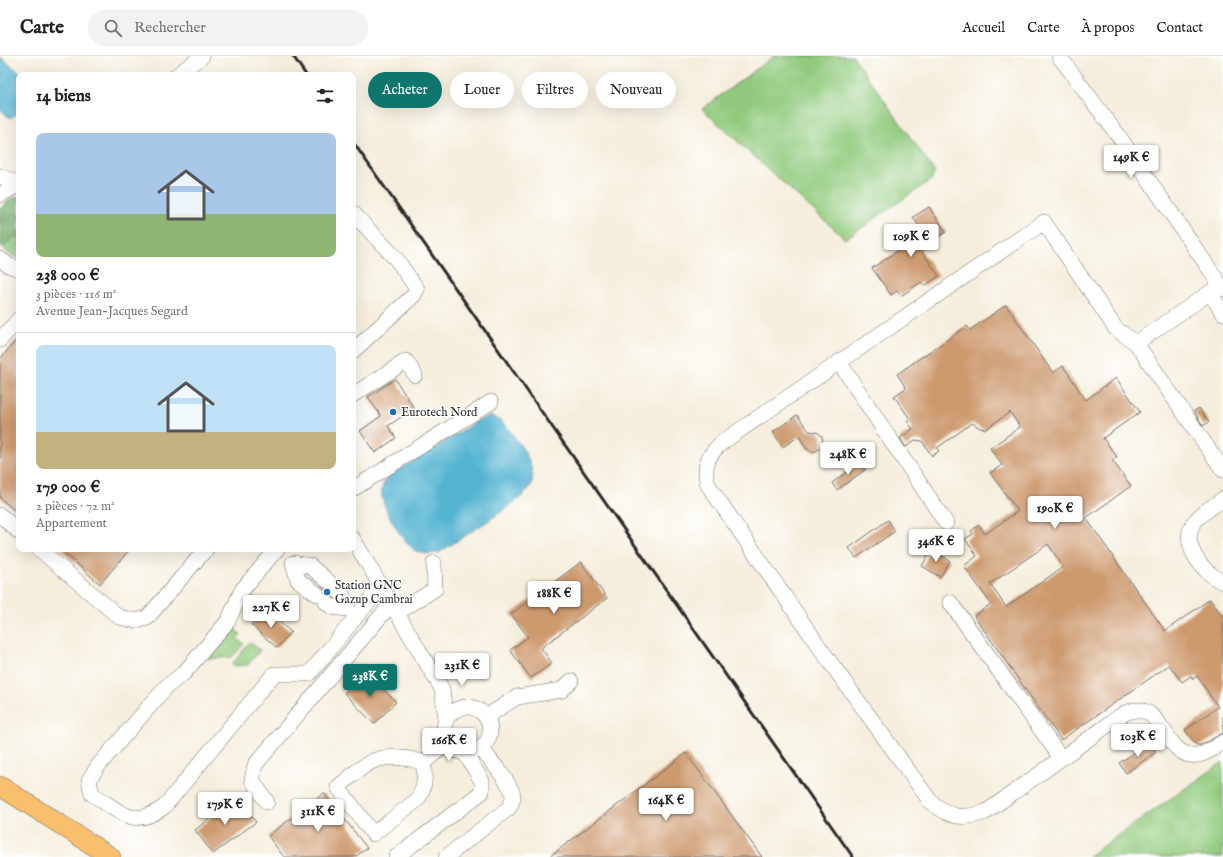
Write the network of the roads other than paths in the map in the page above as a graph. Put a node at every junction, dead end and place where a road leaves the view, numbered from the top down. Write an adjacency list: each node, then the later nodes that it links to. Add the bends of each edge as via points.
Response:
1 (202, 56): 3 (street)
2 (1059, 56): 13 (street, via 1120,138)
3 (181, 72)
4 (0, 176): 5 (street)
5 (16, 184)
6 (16, 186): 7 (street)
7 (0, 195)
8 (356, 216): 18 (street, via 397,260 417,289 414,295)
9 (0, 259): 10 (street)
10 (16, 267)
11 (16, 270): 12 (street)
12 (0, 273)
13 (1218, 289): 14 (street); 17 (street)
14 (1223, 313)
15 (16, 321): 16 (street)
16 (0, 340)
17 (1136, 343): 19 (street, via 1116,329 1044,222); 23 (street)
18 (356, 348)
19 (839, 362): 27 (street); 49 (street, via 714,449 706,467 708,485 824,654 930,801 943,812 956,817 970,817 986,812)
20 (415, 375): 21 (street, via 406,361)
21 (356, 393)
22 (491, 402): 24 (street)
23 (1223, 470)
24 (356, 487)
25 (1223, 499): 35 (street, via 1195,520 1190,539 1194,556 1208,573)
26 (0, 515): 28 (street)
27 (946, 523)
28 (16, 529)
29 (356, 544): 36 (street)
30 (43, 552): 31 (street, via 119,617 136,621 147,618)
31 (203, 552)
32 (275, 552): 39 (street, via 242,590 228,621 184,672 167,686 98,766 89,780 92,794 131,819 140,819 157,812 164,807 274,674 309,674)
33 (281, 552): 39 (street, via 327,592 342,594)
34 (434, 563): 38 (street, via 435,589)
35 (1223, 582)
36 (381, 587): 38 (street); 39 (street)
37 (950, 602): 49 (street)
38 (394, 609): 41 (street); 52 (street, via 255,765 252,780)
39 (353, 613)
40 (571, 681): 43 (street, via 562,690 516,697)
41 (442, 689): 42 (street); 44 (street)
42 (468, 707): 43 (street, via 478,710); 44 (street, via 455,710)
43 (486, 717): 47 (street, via 489,734 486,744)
44 (446, 720): 46 (street, via 444,734)
45 (1223, 742): 49 (street, via 1203,754 1185,754 1176,749 1152,714 1139,709 1127,712)
46 (447, 743): 48 (street, via 455,750); 50 (street)
47 (481, 748): 48 (street, via 472,753); 55 (street, via 510,788 512,803)
48 (465, 753): 54 (street, via 482,781 482,792)
49 (1061, 758)
50 (423, 763): 50 (street, via 408,759 379,759 370,762 338,787 373,834 417,800 424,783)
51 (0, 786): 53 (main road)
52 (267, 802)
53 (111, 857)
54 (396, 857)
55 (446, 857)

